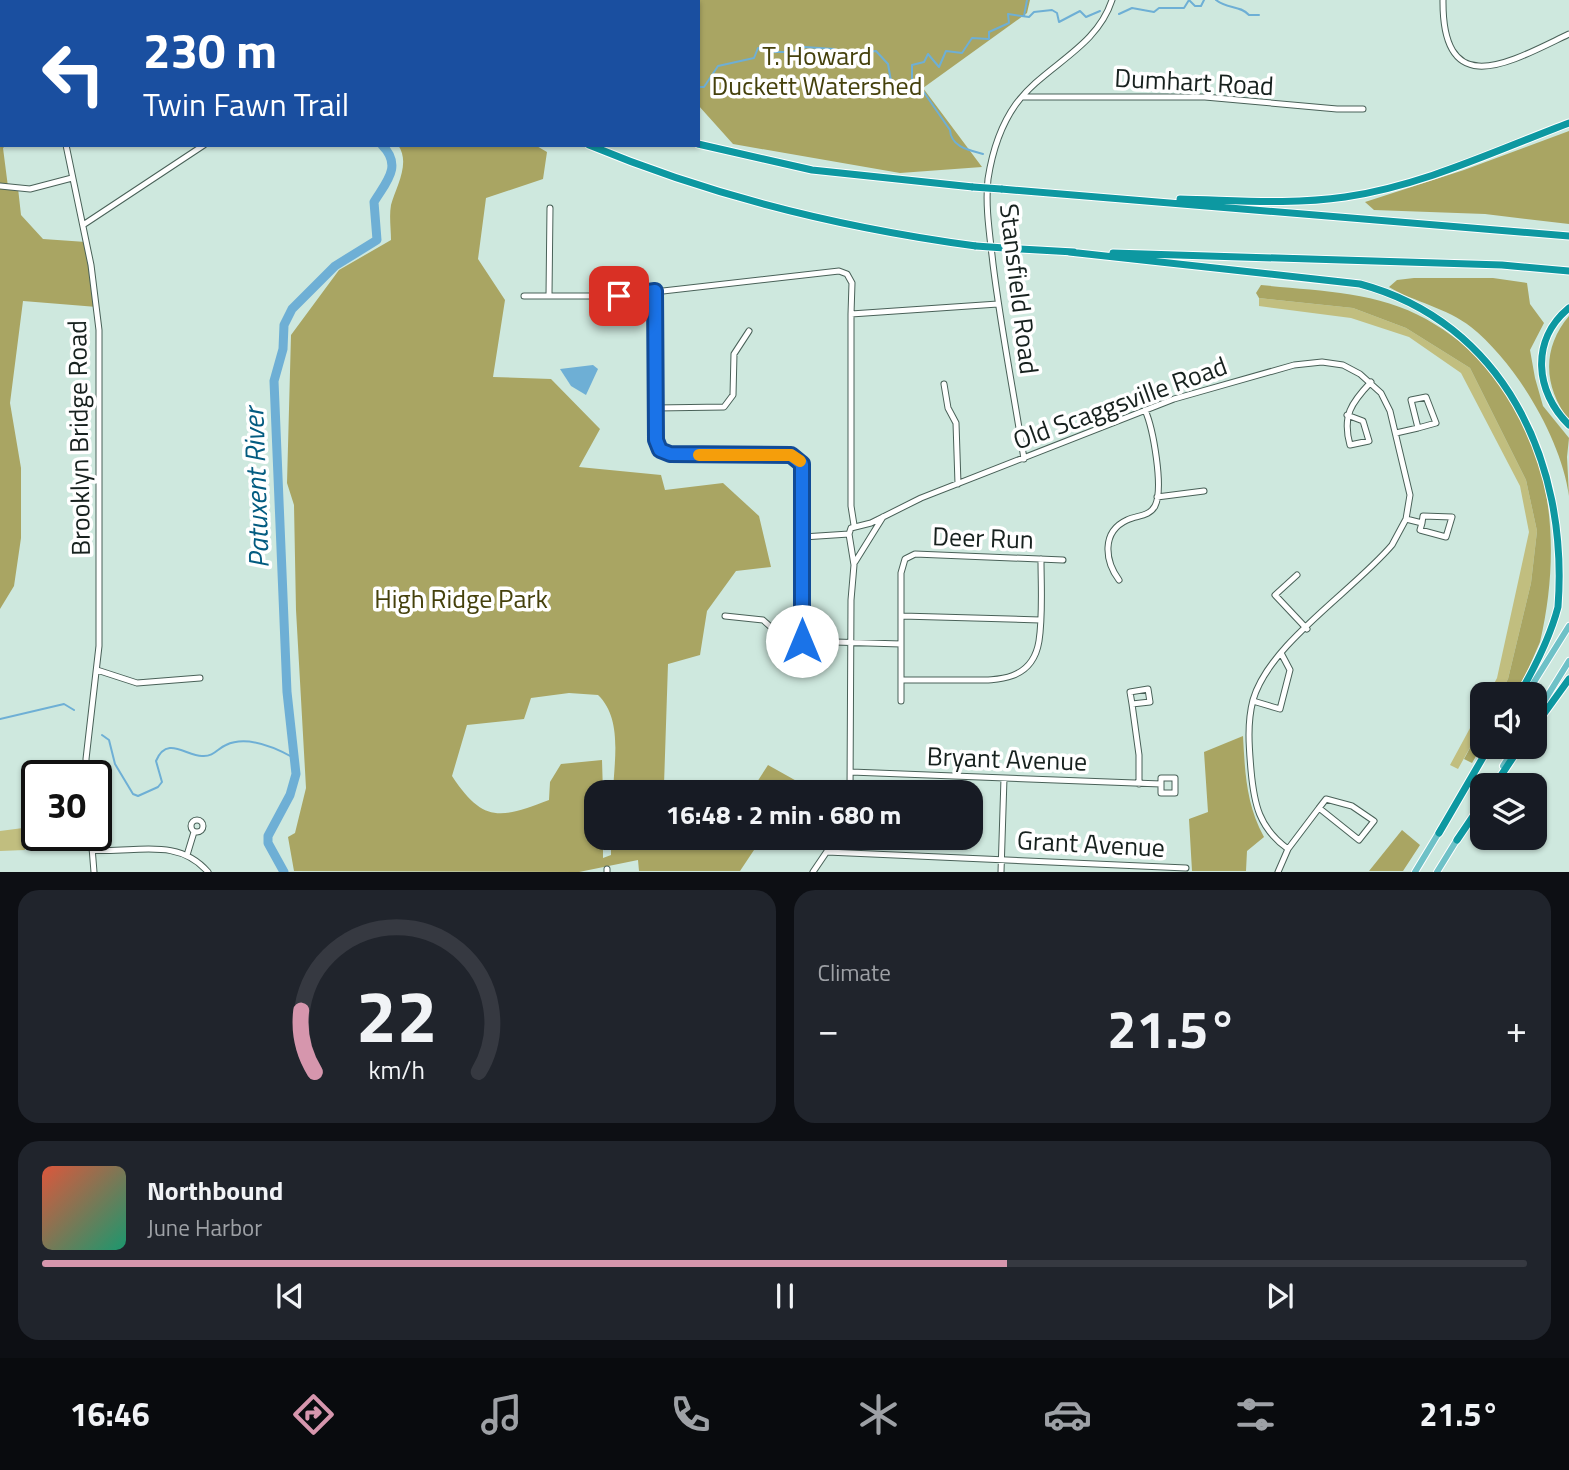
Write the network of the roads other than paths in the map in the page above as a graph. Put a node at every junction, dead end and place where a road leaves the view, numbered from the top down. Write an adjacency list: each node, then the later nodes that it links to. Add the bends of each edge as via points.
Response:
1 (1112, 0): 4 (street, Stansfield Road, via 1097,30)
2 (1443, 0): 3 (street, via 1447,40 1458,55 1477,66 1504,65)
3 (1569, 34)
4 (1023, 97): 5 (street, Dumhart Road, via 1205,97); 22 (street, Stansfield Road, via 1002,130 989,178 988,221)
5 (1363, 109)
6 (1569, 123): 13 (highway, via 1423,177 1347,197 1278,201)
7 (700, 144): 13 (highway, bridge, via 812,170)
8 (66, 147): 11 (street, Brooklyn Bridge Road)
9 (201, 147): 15 (street)
10 (594, 147): 17 (highway, bridge, via 664,175 767,207 857,228 976,246)
11 (72, 178): 12 (street, via 30,188); 15 (street, Brooklyn Bridge Road)
12 (0, 186)
13 (1104, 197): 16 (highway)
14 (550, 208): 20 (street)
15 (83, 225): 64 (street, Brooklyn Bridge Road, via 99,330)
16 (1569, 236)
17 (1069, 251): 18 (highway); 28 (highway, via 1332,280 1396,295 1435,314 1472,340)
18 (1569, 271)
19 (655, 291): 20 (street); 24 (street, via 839,271 852,283); 29 (street)
20 (550, 295): 21 (street)
21 (524, 296)
22 (998, 303): 24 (street); 35 (street, Stansfield Road)
23 (1569, 308): 32 (highway, via 1549,332 1541,367 1551,404)
24 (851, 314): 42 (street, via 851,506)
25 (749, 331): 29 (street, via 734,354 733,394 724,407)
26 (1371, 382): 30 (street, Old Scaggsville Road, via 1343,365 1309,362 1204,389); 31 (street, via 1353,400); 34 (street, Old Scaggsville Road, via 1387,404)
27 (944, 384): 36 (street, via 956,423)
28 (1525, 400)
29 (656, 408): 45 (street, via 657,444 663,452 798,458)
30 (1145, 410): 35 (street, Old Scaggsville Road); 38 (street, via 1153,433)
31 (1347, 415): 31 (street, via 1350,445 1368,441 1363,421)
32 (1569, 425)
33 (1418, 428): 33 (street, via 1436,423 1426,397 1411,400); 34 (street)
34 (1396, 433): 40 (street, Old Scaggsville Road, via 1410,495)
35 (1024, 458): 36 (street, Old Scaggsville Road)
36 (958, 484): 39 (street, Old Scaggsville Road)
37 (1204, 491): 38 (street)
38 (1157, 497): 53 (street, via 1149,513 1124,522 1111,535 1109,564)
39 (883, 517): 42 (street, Old Scaggsville Road); 46 (street)
40 (1406, 519): 41 (street); 58 (street, Old Scaggsville Road, via 1386,553)
41 (1422, 523): 41 (street, via 1423,516 1452,517 1446,537 1420,530)
42 (858, 525): 43 (street); 46 (street, via 869,529)
43 (849, 534): 45 (street); 47 (street)
44 (1566, 535): 68 (highway, via 1558,607)
45 (803, 537): 59 (street)
46 (870, 538): 48 (street)
47 (851, 541): 48 (street); 51 (street)
48 (865, 545): 51 (street)
49 (1041, 559): 50 (street, Deer Run); 55 (street, Deer Run, via 909,556 901,572); 56 (street)
50 (1063, 560)
51 (854, 565): 60 (street)
52 (1297, 575): 58 (street, via 1275,595)
53 (1119, 580)
54 (725, 616): 59 (street, via 763,620 783,638)
55 (902, 616): 56 (street); 61 (street, Deer Run)
56 (1040, 620): 67 (street, via 1033,656 1008,678)
57 (1569, 626): 69 (main road)
58 (1307, 629): 62 (street, Old Scaggsville Road)
59 (802, 641): 60 (street)
60 (851, 644): 61 (street); 77 (street)
61 (901, 644): 67 (street, Deer Run)
62 (1281, 653): 72 (street, Old Scaggsville Road); 72 (street, via 1290,670 1280,709)
63 (1569, 662): 70 (main road)
64 (97, 670): 65 (street, via 137,683); 76 (street, Brooklyn Bridge Road)
65 (200, 678)
66 (1569, 679): 74 (highway)
67 (901, 680): 71 (street, Deer Run)
68 (1526, 682)
69 (1534, 682)
70 (1547, 697)
71 (901, 701)
72 (1253, 701): 88 (street, Old Scaggsville Road, via 1249,736 1255,806 1266,829)
73 (1132, 705): 80 (street)
74 (1547, 709)
75 (1484, 759): 85 (highway)
76 (88, 760)
77 (851, 772): 78 (street, Bryant Avenue); 79 (street)
78 (1004, 778): 80 (street, Bryant Avenue); 92 (street)
79 (851, 780)
80 (1139, 784): 81 (street, Bryant Avenue)
81 (1161, 785)
82 (1319, 808): 82 (street, via 1359,840 1374,821 1340,802 1326,799); 88 (street)
83 (1470, 820): 86 (highway)
84 (194, 832): 91 (street)
85 (1439, 832): 99 (main road)
86 (1457, 840): 100 (main road)
87 (112, 849): 91 (street, via 159,848)
88 (1288, 849): 98 (street)
89 (92, 851): 94 (street)
90 (827, 852): 92 (street, Grant Avenue); 96 (street)
91 (187, 855): 95 (street)
92 (1002, 859): 93 (street, Grant Avenue); 97 (street)
93 (1186, 867)
94 (94, 872)
95 (208, 872)
96 (813, 872)
97 (1001, 872)
98 (1278, 872)
99 (1415, 872)
100 (1437, 872)

